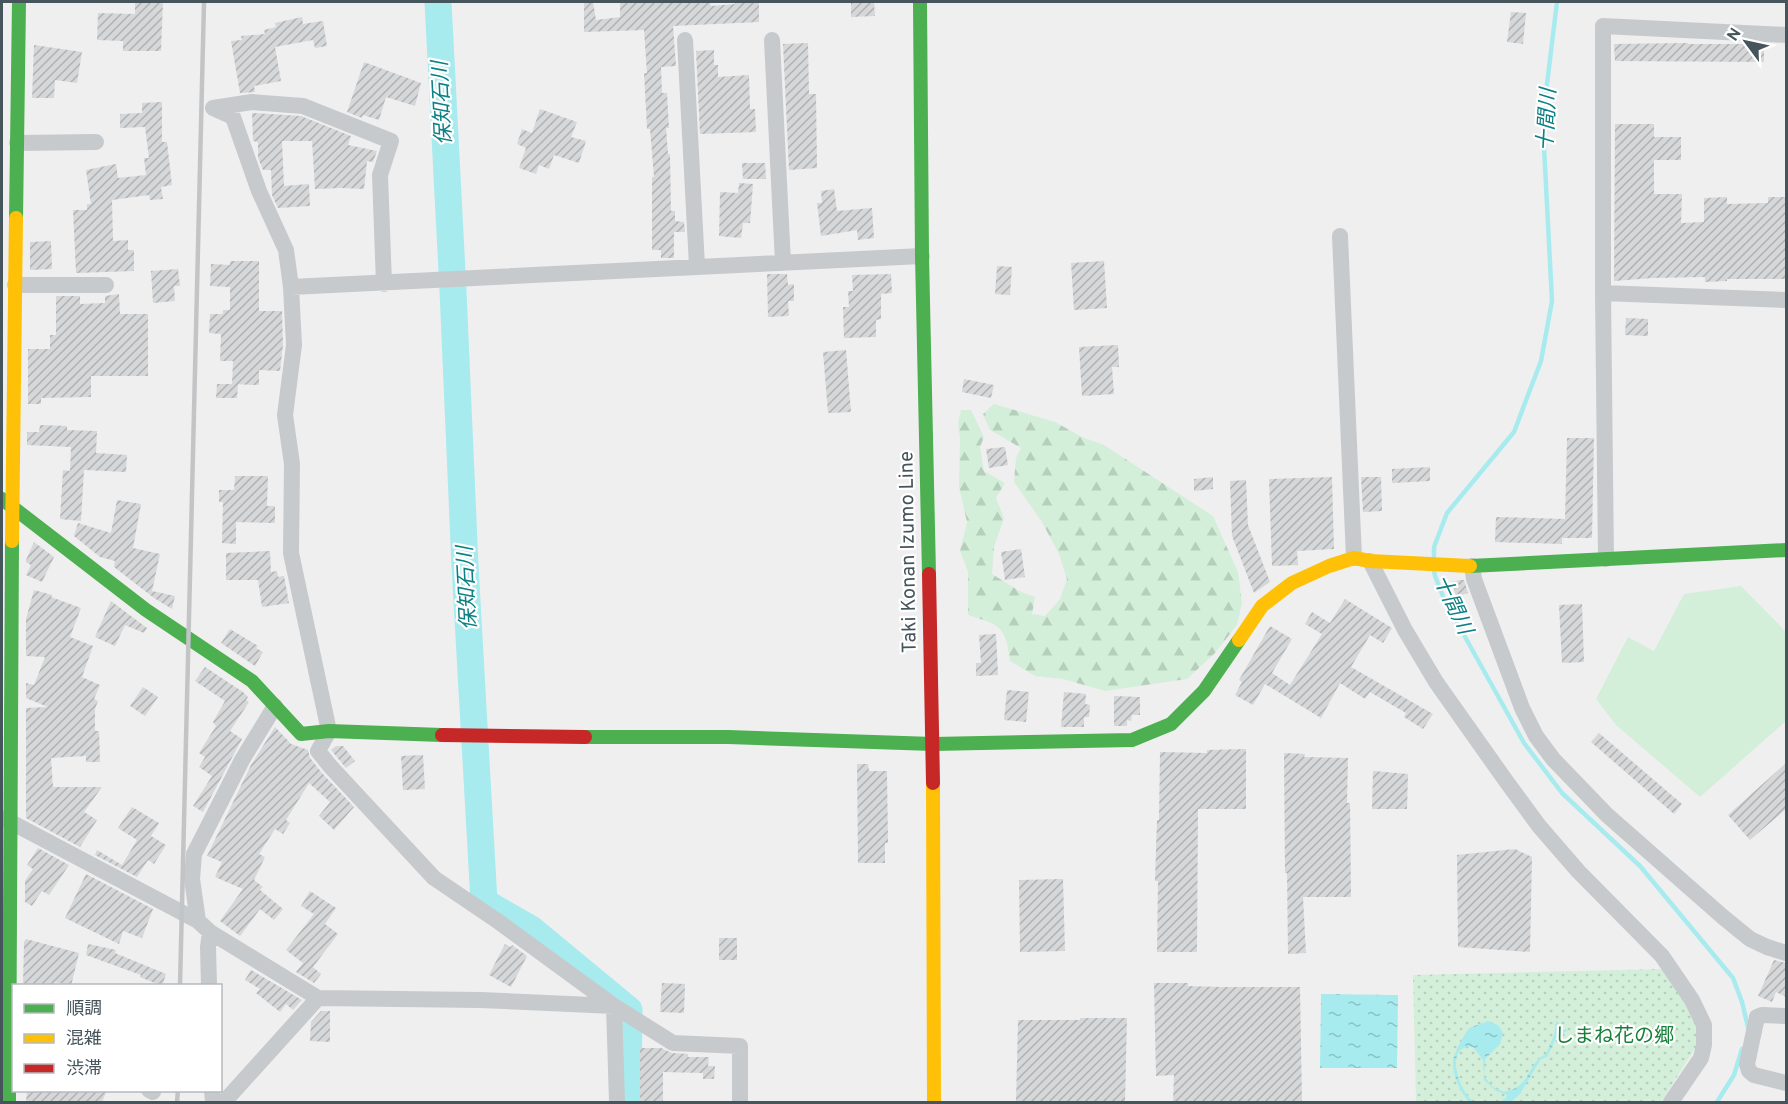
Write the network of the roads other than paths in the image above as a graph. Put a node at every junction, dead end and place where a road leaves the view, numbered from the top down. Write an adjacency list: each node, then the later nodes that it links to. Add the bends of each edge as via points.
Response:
1 (19, 2): 6 (main road)
2 (920, 2): 9 (main road, Taki Konan Izumo Line)
3 (1786, 34): 16 (street, via 1603,26)
4 (685, 40): 11 (street)
5 (772, 40): 10 (street)
6 (12, 133): 7 (street); 13 (main road)
7 (96, 142)
8 (1340, 236): 21 (street)
9 (922, 256): 10 (street); 26 (main road, Taki Konan Izumo Line)
10 (783, 262): 11 (street)
11 (697, 266): 12 (street)
12 (384, 284): 15 (street); 15 (street, via 380,175 391,141 303,105 252,102 213,108 232,117 286,250)
13 (15, 285): 14 (street); 18 (main road)
14 (106, 285)
15 (291, 287): 25 (street, via 294,345 285,414 292,464 291,553)
16 (1603, 293): 17 (street); 22 (street)
17 (1786, 300)
18 (8, 343): 19 (main road)
19 (7, 503): 24 (main road, via 146,610 252,681); 27 (main road)
20 (1786, 550): 22 (main road)
21 (1362, 559): 23 (main road); 26 (main road, via 1329,566 1292,583 1262,606 1204,691 1171,724 1132,740); 41 (street, via 1436,682 1539,826 1662,956 1692,1000 1704,1025 1704,1045 1701,1058)
22 (1606, 560): 23 (main road)
23 (1472, 566): 29 (street, via 1522,708 1553,759 1606,815 1723,917 1750,939)
24 (274, 706): 25 (main road, via 301,734); 28 (street, via 194,854 192,879)
25 (328, 731): 26 (main road); 32 (street, via 318,751 434,878)
26 (933, 744): 40 (main road, Taki Konan Izumo Line)
27 (7, 820): 28 (street); 34 (main road)
28 (204, 927): 30 (street); 31 (street)
29 (1786, 953)
30 (209, 984)
31 (318, 998): 32 (street); 37 (street)
32 (614, 1006): 38 (street); 39 (street, via 673,1043 740,1046)
33 (1786, 1016): 35 (street, via 1757,1017 1748,1064 1754,1075)
34 (11, 1040): 36 (main road)
35 (1786, 1083)
36 (9, 1102)
37 (224, 1102)
38 (617, 1102)
39 (740, 1102)
40 (934, 1102)
41 (1671, 1102)

